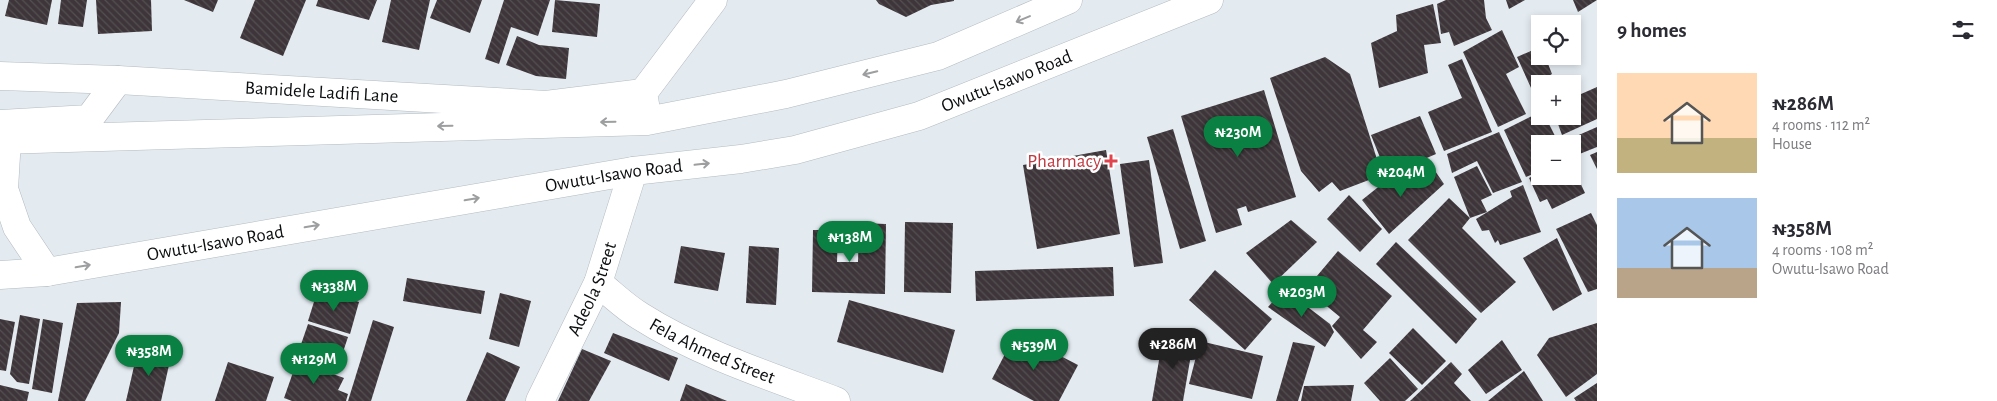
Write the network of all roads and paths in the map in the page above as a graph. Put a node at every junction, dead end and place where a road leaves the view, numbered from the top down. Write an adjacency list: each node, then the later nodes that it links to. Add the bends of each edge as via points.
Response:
1 (713, 0): 6 (street)
2 (1068, 0): 7 (street, one-way to 7, via 938,56 786,94)
3 (1208, 0): 9 (street, Owutu-Isawo Road, one-way to 3, via 795,150 919,116)
4 (0, 76): 5 (street, Bamidele Ladifi Lane)
5 (118, 80): 6 (street, Bamidele Ladifi Lane, via 546,105); 8 (street, via 89,119)
6 (643, 93): 7 (street)
7 (647, 121): 8 (street, one-way to 8)
8 (2, 134): 10 (street, via 4,189 16,226)
9 (633, 171): 10 (street, Owutu-Isawo Road, one-way to 9); 12 (street, Adeola Street)
10 (47, 272): 11 (street, Owutu-Isawo Road)
11 (0, 275)
12 (598, 282): 13 (street, Adeola Street); 14 (street, Fela Ahmed Street, via 639,316 672,334 753,370)
13 (540, 401)
14 (836, 401)

